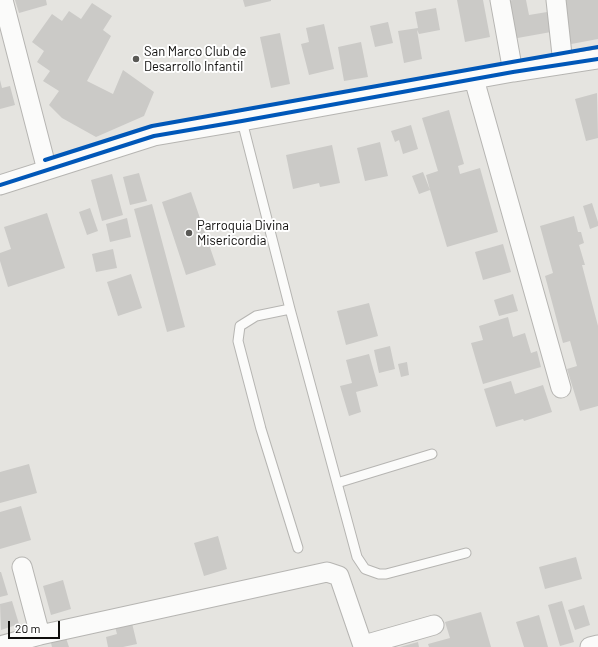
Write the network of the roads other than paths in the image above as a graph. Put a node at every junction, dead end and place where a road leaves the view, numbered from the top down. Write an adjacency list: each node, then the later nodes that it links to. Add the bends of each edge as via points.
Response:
1 (2, 0): 9 (street)
2 (500, 0): 6 (street)
3 (556, 0): 5 (street)
4 (598, 59): 5 (street)
5 (564, 64): 6 (street)
6 (513, 72): 7 (street)
7 (474, 79): 8 (street); 12 (street)
8 (242, 121): 9 (street, via 154,136); 11 (lane)
9 (47, 170): 10 (street)
10 (0, 185)
11 (290, 309): 14 (lane); 15 (lane, via 256,316 240,326 238,340 261,429)
12 (561, 388)
13 (432, 454): 14 (lane)
14 (337, 483): 16 (lane, via 357,557 365,570 386,574)
15 (298, 548)
16 (466, 553)
17 (22, 567): 19 (street)
18 (434, 625): 19 (street, via 370,643 362,642 339,576 327,572)
19 (40, 635): 21 (street)
20 (598, 645): 22 (street)
21 (0, 646)
22 (590, 647)

